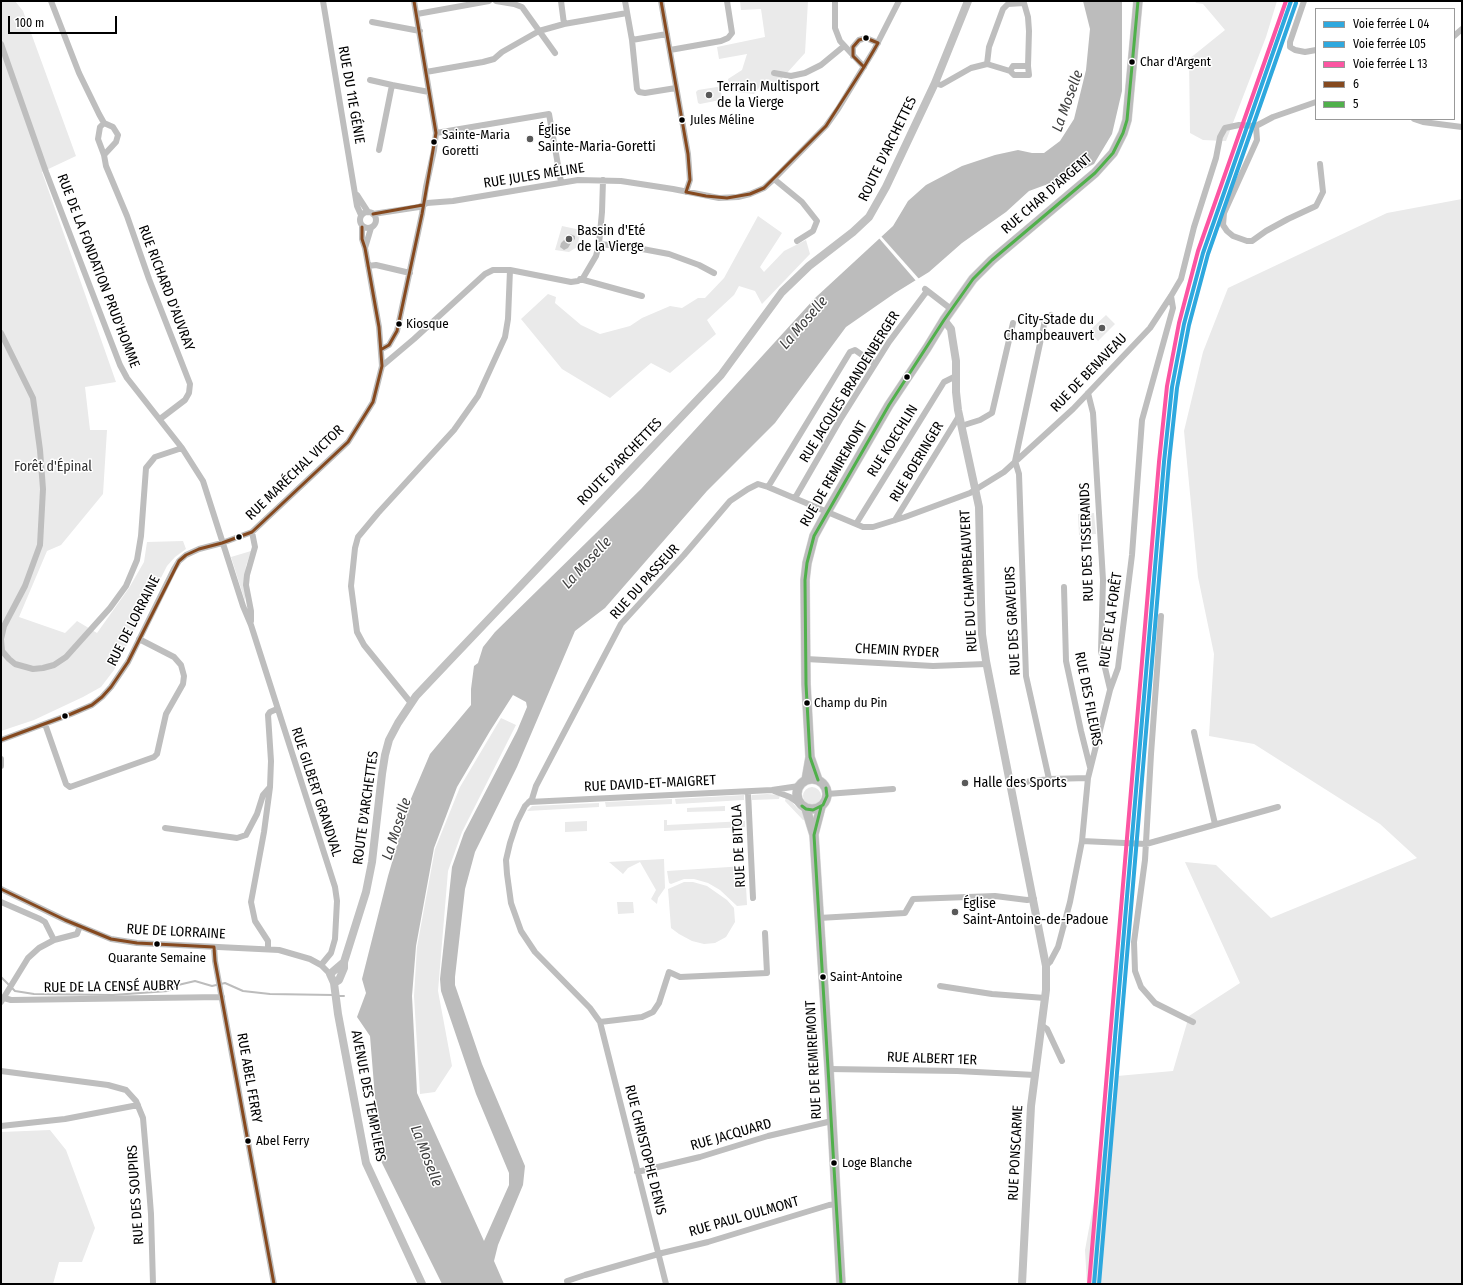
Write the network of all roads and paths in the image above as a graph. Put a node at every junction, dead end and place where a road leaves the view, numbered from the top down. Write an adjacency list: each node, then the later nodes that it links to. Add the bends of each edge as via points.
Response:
1 (51, 1): 44 (street, via 79,73)
2 (323, 1): 55 (street, RUE DU 11E GÉNIE)
3 (414, 1): 17 (street)
4 (486, 1): 17 (street)
5 (496, 1): 21 (street, via 522,7)
6 (561, 1): 19 (street)
7 (625, 1): 16 (street)
8 (661, 1): 22 (street)
9 (727, 1): 27 (street, via 732,33 728,38)
10 (835, 1): 26 (street, via 835,28)
11 (899, 1): 24 (street, RUE JULES MÉLINE)
12 (968, 1): 38 (street, ROUTE D'ARCHETTES)
13 (1138, 1): 71 (main road, RUE CHAR D'ARGENT, via 1127,120 1116,148 1094,173)
14 (1304, 1): 28 (street, via 1290,47 1305,52)
15 (1024, 2): 31 (street, via 1008,4 1003,9 989,47); 32 (street, via 1029,31)
16 (627, 13): 19 (street); 23 (street)
17 (416, 14): 20 (street)
18 (372, 22): 20 (street)
19 (564, 24): 21 (street)
20 (420, 31): 35 (street)
21 (539, 31): 29 (street); 35 (street, via 494,59)
22 (667, 34): 23 (street); 27 (street)
23 (632, 40): 40 (street, via 637,89 645,93)
24 (878, 43): 30 (street, via 866,38 859,40 853,47); 33 (street, RUE JULES MÉLINE)
25 (1, 44): 85 (street, RUE DE LA FONDATION PRUD'HOMME, via 46,172 120,365 127,378)
26 (844, 46): 30 (street); 36 (street, via 821,66 805,73 791,76)
27 (670, 50): 40 (street)
28 (1315, 50)
29 (554, 53)
30 (853, 56): 33 (street)
31 (987, 64): 34 (street); 38 (street, via 971,68 941,85)
32 (1028, 66): 34 (street, via 1013,66); 34 (street, via 1029,75 1014,75)
33 (864, 67): 51 (street, RUE JULES MÉLINE, via 826,126)
34 (1010, 71)
35 (426, 72): 41 (street)
36 (774, 73)
37 (370, 80): 39 (street)
38 (935, 83): 105 (street, ROUTE D'ARCHETTES, via 869,217 809,266 782,292 721,375)
39 (392, 85): 41 (street); 48 (street)
40 (676, 88): 54 (street, via 688,154 690,180)
41 (429, 92): 47 (street)
42 (1315, 102): 45 (street, via 1273,117)
43 (1417, 120): 46 (street)
44 (104, 123): 49 (street, RUE RICHARD D'AUVRAY, via 100,127 98,139); 49 (street, via 113,127 118,135 116,142)
45 (1256, 126): 50 (street, via 1257,140 1224,213 1223,225 1233,236 1252,241 1266,231 1316,206 1323,192); 73 (street, RUE DE BENAVEAU, via 1239,125 1225,128 1220,137 1181,279)
46 (1462, 127)
47 (436, 132): 53 (street, via 549,114); 56 (street)
48 (379, 150)
49 (104, 155): 85 (street, RUE RICHARD D'AUVRAY, via 190,384 185,400)
50 (1320, 164)
51 (774, 179): 54 (street, RUE JULES MÉLINE, via 764,188 738,197 719,198); 63 (street, via 802,202 817,221 813,231)
52 (603, 180): 53 (street, RUE JULES MÉLINE); 54 (street, RUE JULES MÉLINE); 64 (street)
53 (561, 182): 56 (street, RUE JULES MÉLINE)
54 (686, 192)
55 (356, 194): 57 (street, RUE DU 11E GÉNIE); 59 (street, RUE DU 11E GÉNIE)
56 (423, 205): 58 (street, RUE JULES MÉLINE); 68 (street)
57 (371, 213): 58 (street, RUE JULES MÉLINE); 59 (street); 60 (street)
58 (386, 213): 60 (street, RUE JULES MÉLINE)
59 (361, 215): 61 (street, via 359,221)
60 (376, 221): 62 (street)
61 (362, 226): 62 (street); 65 (street, RUE MARÉCHAL VICTOR)
62 (371, 228): 65 (street)
63 (797, 241)
64 (599, 244): 69 (street, via 669,254); 70 (street, via 596,256)
65 (365, 248): 66 (street, RUE MARÉCHAL VICTOR)
66 (368, 266): 68 (street, via 376,265); 79 (street, RUE MARÉCHAL VICTOR)
67 (510, 270): 70 (street, via 572,282); 81 (street, via 493,270 485,274); 105 (street, via 505,337 478,396 454,430 358,537 355,548 351,586 357,632 364,645)
68 (410, 273): 79 (street, via 397,331 389,345)
69 (714, 273)
70 (580, 279): 72 (street)
71 (973, 279): 74 (main road, RUE DE REMIREMONT)
72 (642, 296)
73 (1171, 296): 83 (street, RUE DE BENAVEAU, via 1150,328); 104 (street, RUE DE LA FORÊT, via 1173,308 1142,420 1124,630 1118,668)
74 (951, 309): 76 (main road, RUE DE REMIREMONT); 80 (street, RUE JACQUES BRANDENBERGER, via 926,290)
75 (1051, 314): 88 (street, via 1045,320)
76 (944, 320): 82 (street, RUE DU CHAMPBEAUVERT, via 951,329); 92 (main road, RUE DE REMIREMONT, via 889,405)
77 (1013, 323): 86 (street, via 992,413)
78 (1, 333): 87 (street, via 33,398 44,489 40,545 25,586 4,626 1,639 2,651 15,664 33,668 54,665 66,657 110,608 126,586 137,560 146,468 155,457)
79 (382, 349): 81 (street, RUE MARÉCHAL VICTOR)
80 (875, 364): 89 (street, via 855,350 850,352); 91 (street, RUE JACQUES BRANDENBERGER)
81 (382, 366): 95 (street, RUE MARÉCHAL VICTOR, via 372,402 348,442)
82 (956, 376): 84 (street, RUE DU CHAMPBEAUVERT); 94 (street, RUE KOECHLIN, via 944,382)
83 (1088, 393): 88 (street, RUE DE BENAVEAU); 104 (street, RUE DES TISSERANDS, via 1093,413 1102,572 1102,651)
84 (959, 416): 86 (street, RUE DU CHAMPBEAUVERT); 93 (street, RUE BOERINGER)
85 (160, 419): 87 (street, RUE DE LA FONDATION PRUD'HOMME)
86 (961, 426): 90 (street, RUE DU CHAMPBEAUVERT)
87 (182, 448): 96 (street, RUE DE LA FONDATION PRUD'HOMME, via 203,481)
88 (1015, 461): 90 (street, RUE DE BENAVEAU, via 1004,472); 114 (street, RUE DES GRAVEURS, via 1019,474 1026,676)
89 (768, 487): 91 (street, RUE DU PASSEUR); 124 (street, RUE DU PASSEUR, via 758,484 730,501 621,624)
90 (976, 489): 93 (street, RUE DE BENAVEAU); 103 (street, RUE DU CHAMPBEAUVERT, via 980,519 980,602)
91 (795, 498): 92 (street, RUE DU PASSEUR)
92 (827, 512): 94 (street, RUE DE BENAVEAU); 102 (main road, RUE DE REMIREMONT, via 814,536 805,580)
93 (895, 520): 94 (street, RUE DE BENAVEAU, via 873,527)
94 (856, 524)
95 (252, 532): 96 (street, RUE MARÉCHAL VICTOR); 97 (street, RUE MARÉCHAL VICTOR, via 255,547)
96 (222, 543): 100 (street, RUE GILBERT GRANDVAL); 101 (street, RUE DE LORRAINE, via 199,549 179,561)
97 (247, 575): 100 (street, RUE GILBERT GRANDVAL, via 246,589)
98 (1064, 587): 113 (street, RUE DES FILEURS, via 1066,661)
99 (1161, 616): 132 (street)
100 (251, 625): 106 (street, RUE GILBERT GRANDVAL)
101 (139, 638): 107 (street, RUE DE LORRAINE, via 128,662 102,697 92,705); 107 (street, via 174,657 181,665 184,676 183,684 166,714 157,754 154,757 70,787 66,784)
102 (806, 658): 103 (street, CHEMIN RYDER, via 933,666); 110 (main road, RUE DE REMIREMONT)
103 (986, 664): 118 (street, RUE DU CHAMPBEAUVERT)
104 (1110, 690): 113 (street, RUE DE LA FORÊT)
105 (411, 703): 143 (street, ROUTE D'ARCHETTES, via 389,740 366,892)
106 (277, 709): 119 (street, via 268,715); 144 (street, RUE GILBERT GRANDVAL, via 335,887 335,939 331,953)
107 (45, 724): 109 (street, RUE DE LORRAINE)
108 (1194, 732): 128 (street)
109 (1, 740)
110 (810, 757): 116 (main road, RUE DE REMIREMONT); 117 (main road, RUE DE REMIREMONT)
111 (1, 759): 112 (street)
112 (1, 766)
113 (1091, 768): 115 (street, RUE DE LA FORÊT)
114 (1049, 778): 115 (street); 118 (street)
115 (1088, 778): 131 (street, RUE DE LA FORÊT)
116 (818, 780): 117 (main road, via 811,779); 123 (main road, via 823,783)
117 (802, 783): 121 (street, RUE DAVID-ET-MAIGRET); 125 (main road, via 796,791)
118 (1010, 784): 135 (street, RUE DU CHAMPBEAUVERT)
119 (270, 787): 129 (street, via 263,795 252,826 243,837); 142 (street, via 251,902 255,921 268,941)
120 (893, 789): 123 (street)
121 (772, 790): 122 (street, RUE DAVID-ET-MAIGRET); 125 (street, RUE DAVID-ET-MAIGRET, via 790,797)
122 (748, 792): 124 (street, RUE DAVID-ET-MAIGRET); 134 (street, RUE DE BITOLA)
123 (827, 794): 126 (main road, via 826,801)
124 (529, 802): 153 (street, RUE DU PASSEUR, via 517,822 506,860 515,917 535,952 590,1008)
125 (803, 807): 126 (main road, via 813,810); 130 (main road, RUE DE REMIREMONT)
126 (821, 807): 130 (main road, RUE DE REMIREMONT)
127 (1278, 807): 128 (street)
128 (1215, 824): 132 (street)
129 (165, 828)
130 (814, 835): 137 (main road, RUE DE REMIREMONT)
131 (1082, 841): 132 (street); 145 (street, RUE DE LA FORÊT, via 1058,947)
132 (1146, 844): 154 (street, via 1134,942 1135,971 1141,987 1155,1003)
133 (1, 889): 138 (street, RUE DE LORRAINE)
134 (753, 898)
135 (1034, 899): 137 (street, via 994,896 913,899 905,913); 145 (street, RUE DU CHAMPBEAUVERT)
136 (1, 902): 140 (street, via 40,919)
137 (819, 918): 157 (main road, RUE DE REMIREMONT)
138 (80, 926): 140 (street, via 77,934); 141 (street, RUE DE LORRAINE, via 126,942)
139 (765, 933): 153 (street, via 767,973 680,977 669,972 659,1003 653,1012 642,1017)
140 (54, 940): 152 (street, via 38,948 28,958)
141 (214, 947): 142 (street, RUE DE LORRAINE); 150 (street, RUE ABEL FERRY)
142 (268, 948): 144 (street, RUE DE LORRAINE)
143 (344, 962): 146 (street); 147 (street, ROUTE D'ARCHETTES, via 342,975)
144 (321, 965): 146 (street, RUE DE LORRAINE)
145 (1046, 966): 148 (street, RUE DU CHAMPBEAUVERT)
146 (330, 974): 147 (street, AVENUE DES TEMPLIERS)
147 (334, 983): 168 (street, AVENUE DES TEMPLIERS, via 366,1163)
148 (1047, 984): 151 (street, RUE PONSCARME)
149 (940, 986): 151 (street, via 992,994)
150 (222, 997): 152 (street, RUE DE LA CENSÉ AUBRY); 167 (street, RUE ABEL FERRY)
151 (1045, 998): 155 (street, RUE PONSCARME)
152 (2, 1000)
153 (600, 1022): 163 (street, RUE CHRISTOPHE DENIS)
154 (1193, 1022)
155 (1042, 1025): 156 (street, via 1047,1029); 159 (street, RUE PONSCARME)
156 (1062, 1061)
157 (829, 1069): 159 (street, RUE ALBERT 1ER); 161 (main road, RUE DE REMIREMONT)
158 (1, 1071): 160 (street, RUE DES SOUPIRS, via 108,1085 126,1090)
159 (1035, 1075): 172 (street, RUE PONSCARME, via 1031,1106)
160 (138, 1105): 162 (street, via 66,1119); 166 (street, RUE DES SOUPIRS, via 143,1118 149,1188)
161 (832, 1121): 163 (street, RUE JACQUARD, via 768,1136 700,1158); 164 (main road, RUE DE REMIREMONT)
162 (1, 1126)
163 (637, 1172): 165 (street, RUE CHRISTOPHE DENIS)
164 (837, 1204): 165 (street, RUE PAUL OULMONT); 171 (main road, RUE DE REMIREMONT)
165 (659, 1254): 169 (street, RUE PAUL OULMONT, via 585,1275 567,1281); 170 (street, RUE CHRISTOPHE DENIS)
166 (153, 1284)
167 (274, 1284)
168 (422, 1284)
169 (568, 1284)
170 (666, 1284)
171 (841, 1284)
172 (1022, 1284)

